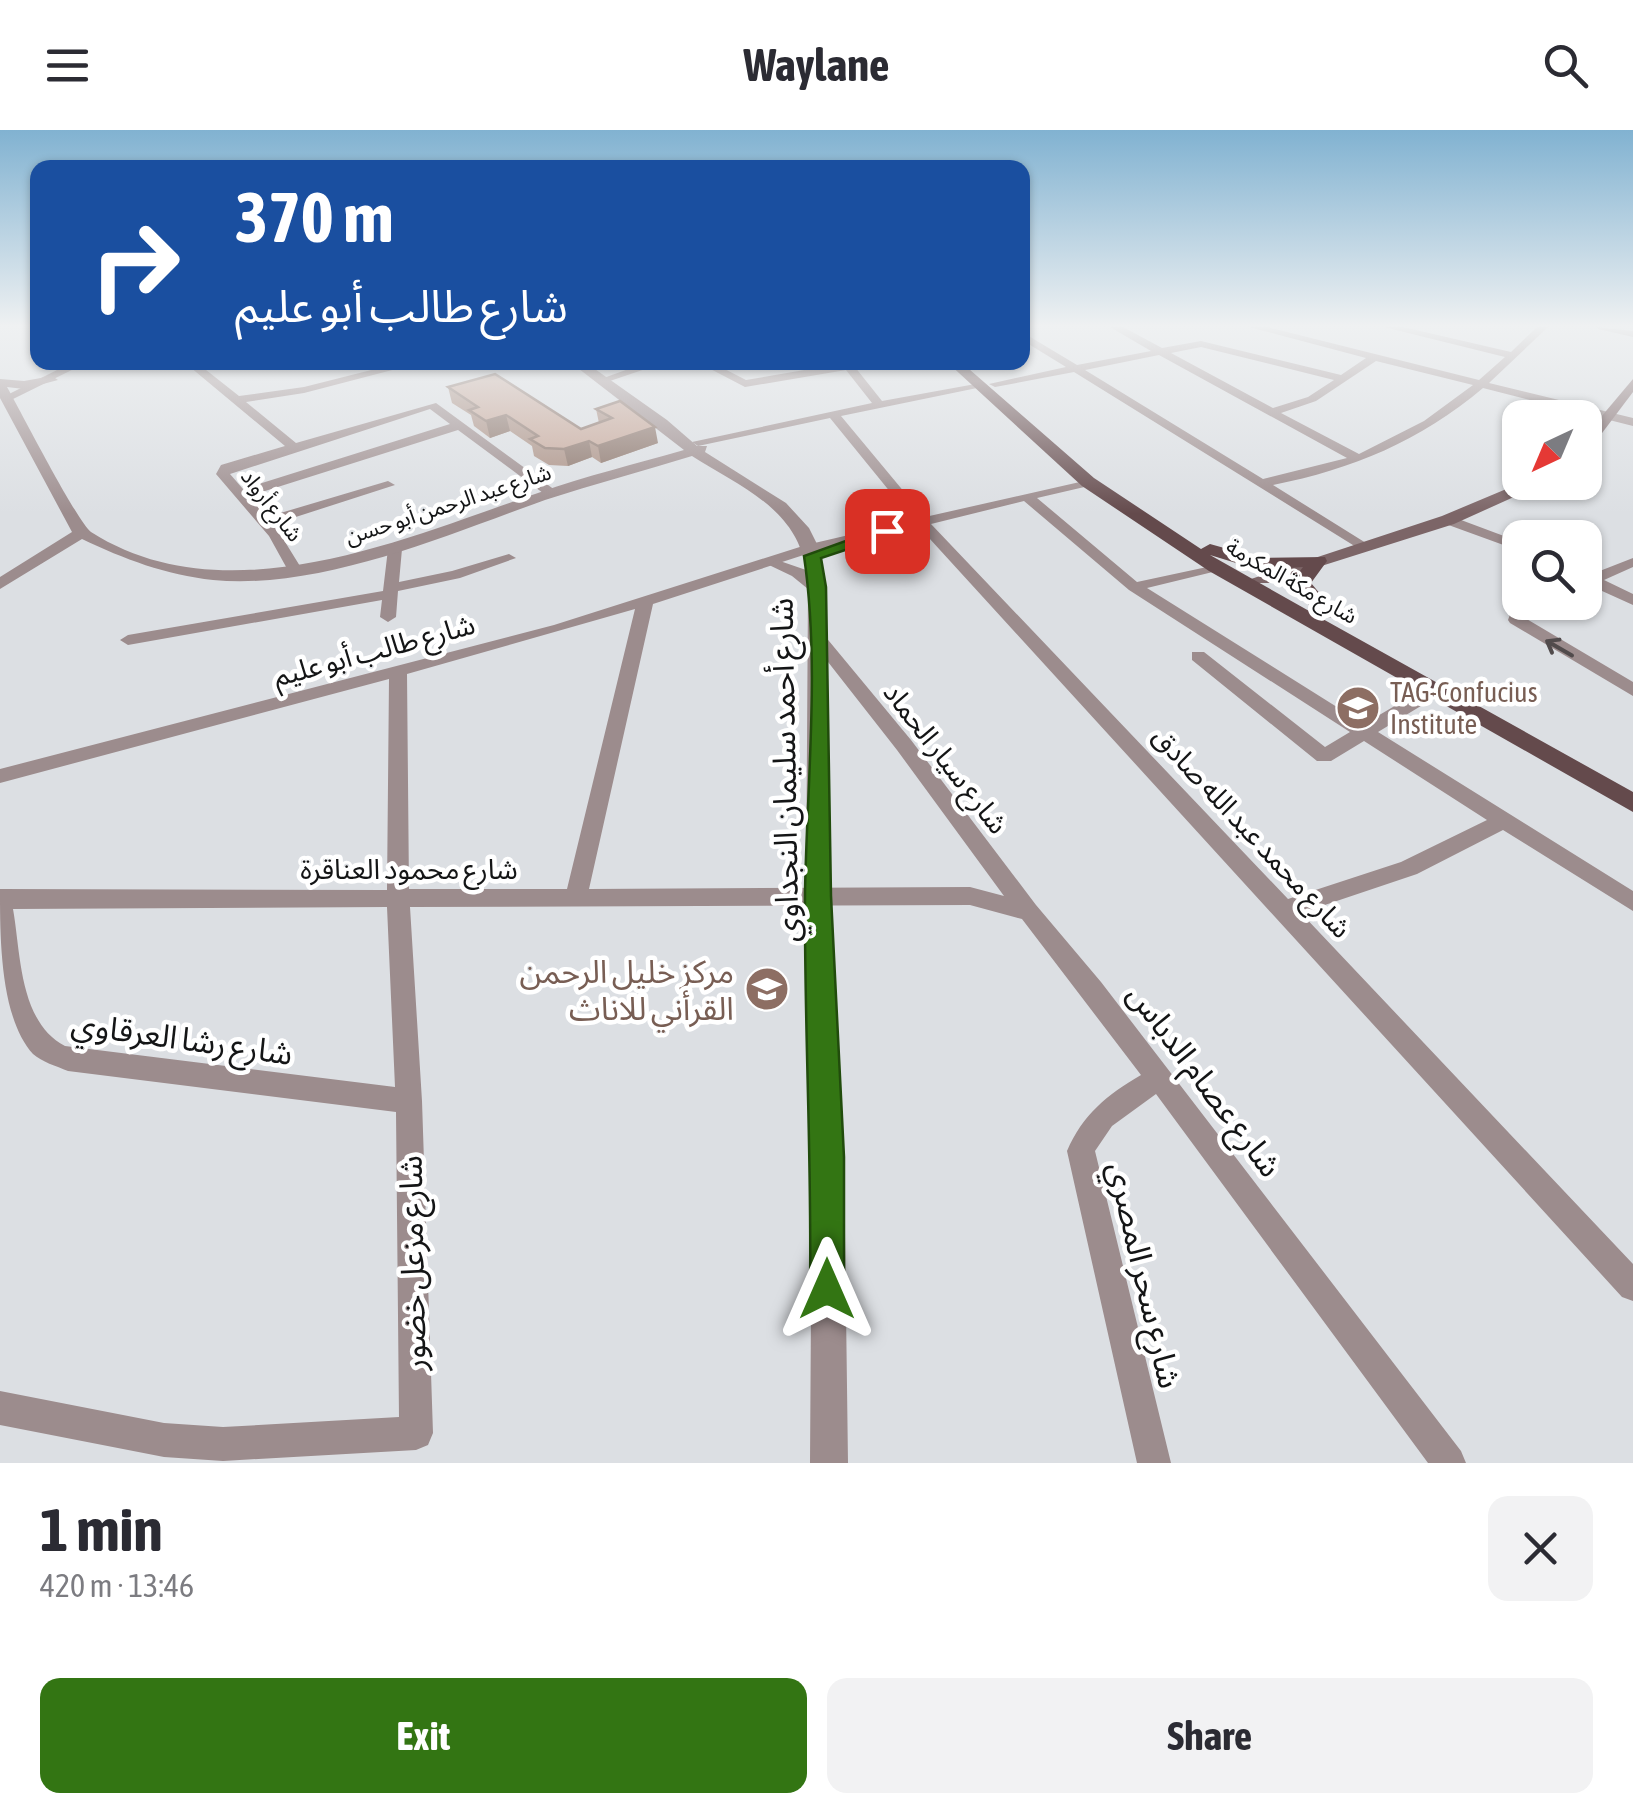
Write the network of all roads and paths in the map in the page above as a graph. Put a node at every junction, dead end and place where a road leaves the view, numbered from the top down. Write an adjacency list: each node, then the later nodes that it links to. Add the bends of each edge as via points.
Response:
1 (32, 389): 15 (street)
2 (224, 389): 16 (street)
3 (295, 389): 16 (street)
4 (616, 389): 25 (street)
5 (867, 389): 17 (street)
6 (955, 389): 17 (street)
7 (981, 389): 27 (main road, شارع مكة المكرمة)
8 (1001, 389): 43 (main road, شارع مكة المكرمة)
9 (1106, 389): 28 (street)
10 (1229, 389): 18 (street)
11 (1328, 389): 18 (street)
12 (1474, 389): 26 (street, via 1400,439)
13 (1503, 389): 20 (street)
14 (1629, 389): 20 (main road)
15 (7, 397): 37 (street)
16 (238, 400): 24 (street)
17 (880, 404): 19 (street)
18 (1272, 412): 26 (street)
19 (833, 414): 25 (street); 36 (street, شارع محمد عبد الله صادق)
20 (1610, 416): 21 (street); 23 (main road)
21 (1633, 422)
22 (460, 425): 24 (street, شارع أرواد, via 431,404); 30 (street, شارع أرواد); 31 (street)
23 (1602, 426)
24 (293, 446): 31 (street, شارع أرواد, via 226,468 223,474)
25 (696, 447): 30 (street, شارع عبد الرحمن أبو حسن); 39 (street, via 781,506)
26 (1356, 458): 28 (street)
27 (1088, 482): 32 (street, شارع طالب أبو عليم); 43 (main road, شارع مكة المكرمة)
28 (1260, 484): 40 (street)
29 (388, 485): 35 (street)
30 (552, 493): 41 (street, شارع عبد الرحمن أبو حسن)
31 (240, 494): 35 (street, شارع أرواد)
32 (1026, 496): 36 (street, شارع طالب أبو عليم); 52 (street)
33 (1502, 498): 34 (main road)
34 (1455, 517): 38 (street); 40 (main road)
35 (264, 522): 47 (street, شارع أرواد)
36 (922, 522): 39 (street, شارع طالب أبو عليم); 76 (street, شارع محمد عبد الله صادق)
37 (81, 533): 47 (street, شارع عبد الرحمن أبو حسن, via 119,553 185,572); 49 (street)
38 (1502, 539)
39 (809, 545): 46 (street); 46 (street, شارع طالب أبو عليم); 51 (street, شارع أحمد سليمان النجداوي)
40 (1361, 546): 44 (main road)
41 (395, 549): 47 (street, شارع عبد الرحمن أبو حسن); 54 (street)
42 (509, 558): 54 (street)
43 (1213, 558): 44 (main road); 50 (main road, شارع مكة المكرمة); 52 (street)
44 (1318, 561): 50 (main road); 57 (main road, via 1302,583)
45 (1633, 562): 48 (street)
46 (770, 563): 51 (street); 56 (street, شارع طالب أبو عليم)
47 (295, 572)
48 (1602, 574)
49 (0, 584)
50 (1258, 584): 57 (main road, شارع مكة المكرمة); 64 (main road, شارع مكة المكرمة)
51 (817, 587): 60 (street, شارع أحمد سليمان النجداوي)
52 (1134, 587): 66 (street)
53 (1602, 587): 55 (street)
54 (391, 591): 58 (street); 61 (street)
55 (1633, 600)
56 (645, 602): 63 (street, شارع طالب أبو عليم); 72 (street)
57 (1326, 613): 68 (main road, شارع مكة المكرمة)
58 (388, 617)
59 (1516, 620): 65 (street, one-way to 59)
60 (818, 639): 71 (street, شارع أحمد سليمان النجداوي); 77 (street, شارع سيار الحماد)
61 (128, 640)
62 (1198, 656): 66 (street, via 1317,754 1329,756)
63 (398, 674): 67 (street, شارع طالب أبو عليم); 74 (street, شارع مزعل خضور)
64 (1433, 690): 66 (street); 69 (main road, شارع مكة المكرمة)
65 (1633, 690)
66 (1364, 732): 70 (street)
67 (0, 776)
68 (1633, 787)
69 (1633, 803)
70 (1506, 820): 75 (street); 76 (street, via 1409,868)
71 (818, 896): 72 (street, شارع محمود العناقرة); 77 (street, via 970,896); 82 (street, شارع أحمد سليمان النجداوي)
72 (576, 898): 74 (street, شارع محمود العناقرة)
73 (0, 899): 74 (street, شارع محمود العناقرة); 79 (street, شارع رشا العرقاوي, via 33,1036 64,1058)
74 (398, 900): 79 (street, شارع مزعل خضور)
75 (1633, 902)
76 (1283, 910): 80 (street, شارع محمد عبد الله صادق)
77 (1029, 912): 78 (street, شارع عصام الدباس)
78 (1159, 1078): 83 (street, شارع سحر المصري, via 1100,1118 1081,1151); 84 (street, شارع عصام الدباس)
79 (409, 1101): 81 (street, شارع مزعل خضور, via 416,1433 223,1444 164,1440)
80 (1633, 1286)
81 (0, 1408)
82 (829, 1463)
83 (1154, 1463)
84 (1449, 1463)

